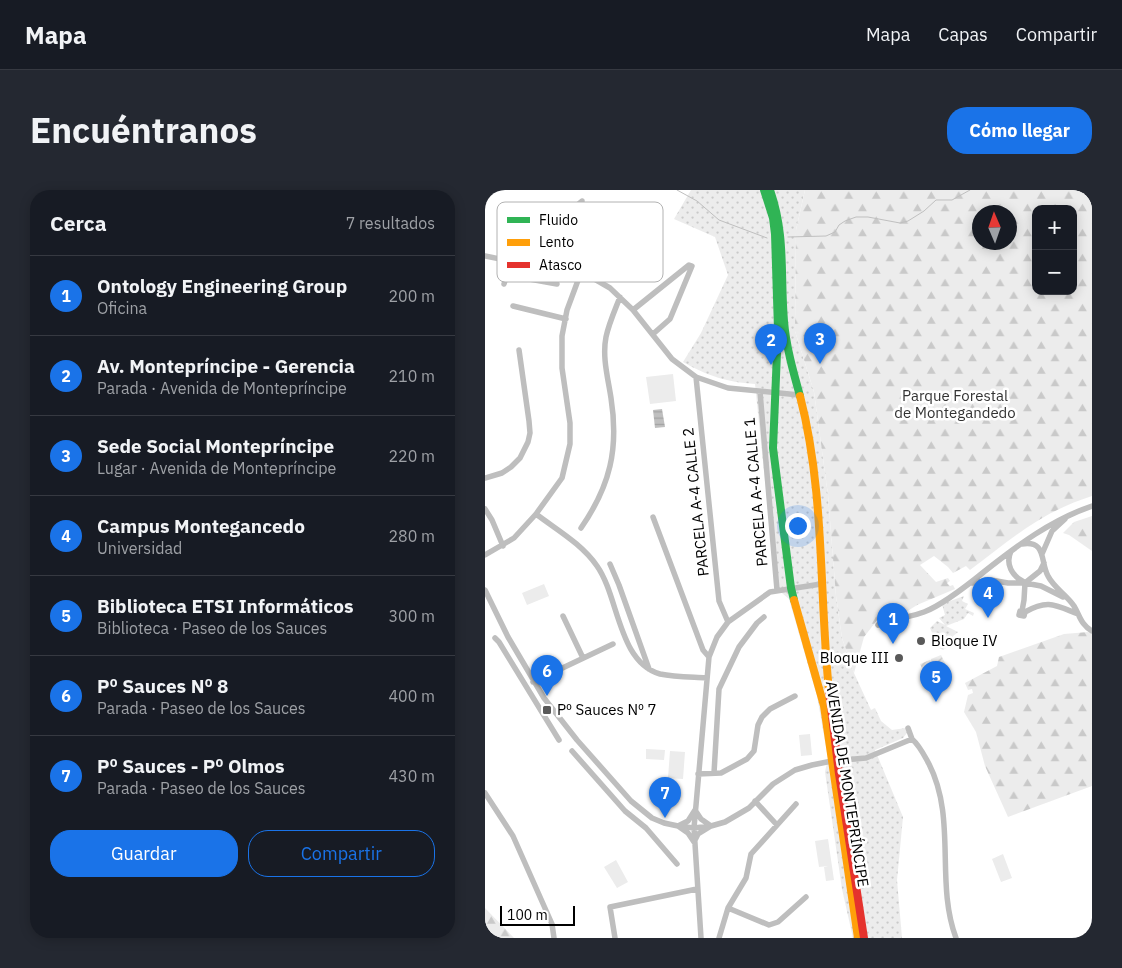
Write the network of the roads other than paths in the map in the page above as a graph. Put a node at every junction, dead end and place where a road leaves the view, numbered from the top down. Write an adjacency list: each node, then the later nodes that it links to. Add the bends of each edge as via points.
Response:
1 (764, 190): 15 (street, AVENIDA DE MONTEPRÍNCIPE, via 775,234)
2 (770, 190): 16 (street, AVENIDA DE MONTEPRÍNCIPE, via 781,237 785,335)
3 (546, 282): 6 (street)
4 (578, 282): 10 (street)
5 (600, 282): 7 (street)
6 (557, 284)
7 (620, 297): 9 (street); 23 (street, via 606,338 605,357 614,419 613,450 604,488)
8 (513, 306): 10 (street)
9 (633, 310): 11 (street); 11 (street, via 693,266 670,319)
10 (566, 319): 21 (street, via 562,368 570,444 562,478)
11 (653, 334): 13 (street, via 672,359)
12 (519, 350): 17 (street, via 529,421 528,442 511,468)
13 (696, 377): 14 (street, via 728,388); 43 (street, PARCELA A-4 CALLE 2, via 719,601)
14 (760, 392): 15 (street); 38 (street, PARCELA A-4 CALLE 1)
15 (776, 393): 16 (street); 36 (street, AVENIDA DE MONTEPRÍNCIPE, via 774,460)
16 (799, 395): 34 (street, AVENIDA DE MONTEPRÍNCIPE, via 810,441)
17 (485, 478)
18 (1092, 506): 20 (street)
19 (485, 509): 25 (street)
20 (1076, 512): 24 (street); 27 (street, via 1052,531)
21 (536, 514): 25 (street); 50 (street, via 579,546 598,566 610,590 629,646)
22 (653, 517): 48 (street, via 703,650)
23 (581, 528)
24 (1020, 544): 26 (street); 27 (street, via 1033,544)
25 (503, 546): 28 (street)
26 (1012, 549): 31 (street, via 1008,563); 35 (street)
27 (1043, 554): 29 (street)
28 (485, 555)
29 (1044, 562): 32 (street); 39 (street, via 1049,577)
30 (609, 564): 50 (street)
31 (1015, 575): 32 (street); 33 (street)
32 (1032, 577): 33 (street)
33 (1025, 583): 35 (street, via 991,580); 39 (street, via 1041,586); 40 (street, via 1023,612 1038,605 1052,604)
34 (821, 584): 36 (street); 60 (street, AVENIDA DE MONTEPRÍNCIPE)
35 (970, 584): 44 (street, via 926,611)
36 (791, 588): 38 (street); 60 (street, AVENIDA DE MONTEPRÍNCIPE, via 824,706)
37 (485, 590): 46 (street)
38 (777, 590): 43 (street)
39 (1069, 600): 40 (street)
40 (1078, 614): 45 (street, via 1083,625)
41 (563, 616): 49 (street)
42 (764, 617): 61 (street, via 739,646 719,689)
43 (728, 622): 48 (street, via 717,637)
44 (878, 625)
45 (1092, 631)
46 (508, 637): 52 (street); 55 (street, via 497,640)
47 (613, 644): 49 (street)
48 (709, 657): 51 (street)
49 (583, 658): 52 (street)
50 (649, 670): 51 (street)
51 (706, 678): 62 (street)
52 (533, 682): 54 (street)
53 (795, 696): 61 (street, via 762,717 754,751 747,759 721,773)
54 (557, 715): 55 (street); 67 (street)
55 (547, 721): 58 (street)
56 (908, 728): 57 (street)
57 (913, 739): 60 (street, via 860,759); 84 (street, via 933,771 941,800 949,912)
58 (559, 740)
59 (572, 751): 68 (street, via 625,811)
60 (835, 761): 64 (street, via 795,770); 82 (street, AVENIDA DE MONTEPRÍNCIPE); 83 (street, AVENIDA DE MONTEPRÍNCIPE)
61 (714, 773): 62 (street)
62 (698, 774): 66 (street)
63 (486, 798): 78 (street, via 513,836 552,924)
64 (755, 801): 69 (street); 71 (street, via 737,816)
65 (796, 804): 69 (street)
66 (695, 810): 70 (street, via 688,821); 71 (street, via 701,820); 72 (street)
67 (643, 812): 68 (street); 70 (street)
68 (638, 821): 74 (street)
69 (777, 825): 77 (street, via 751,854 746,878)
70 (678, 826): 72 (street); 73 (street, via 689,833)
71 (711, 826): 72 (street); 73 (street, via 698,834)
72 (694, 828): 73 (street)
73 (694, 842): 75 (street)
74 (677, 864)
75 (697, 889): 79 (street, via 610,907); 80 (street)
76 (806, 897): 77 (street, via 778,922 769,925)
77 (728, 908): 81 (street)
78 (554, 938)
79 (615, 938)
80 (701, 938)
81 (719, 938)
82 (858, 938)
83 (864, 938)
84 (956, 938)

